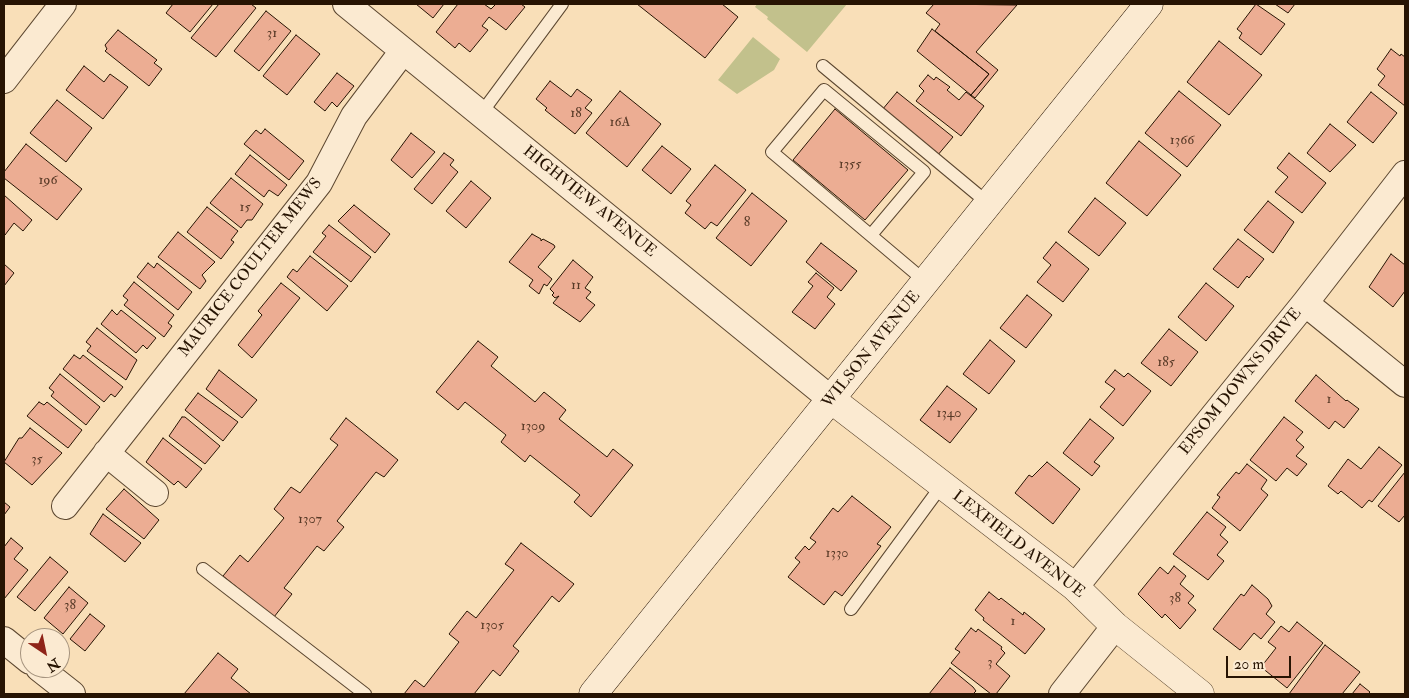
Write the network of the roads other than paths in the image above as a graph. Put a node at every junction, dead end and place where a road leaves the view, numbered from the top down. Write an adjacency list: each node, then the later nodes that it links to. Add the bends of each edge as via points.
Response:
1 (63, 4): 7 (street)
2 (346, 4): 5 (street, HIGHVIEW AVENUE)
3 (562, 4): 8 (lane)
4 (1149, 4): 10 (main road, WILSON AVENUE)
5 (403, 51): 8 (street, HIGHVIEW AVENUE); 16 (street, MAURICE COULTER MEWS, via 354,116 319,183)
6 (823, 66): 10 (lane)
7 (4, 80)
8 (480, 115): 15 (street, HIGHVIEW AVENUE)
9 (1405, 174): 13 (street, EPSOM DOWNS DRIVE)
10 (989, 204): 12 (main road, WILSON AVENUE)
11 (871, 235): 11 (lane, via 772,152 824,90 924,172); 12 (lane)
12 (926, 282): 15 (main road, WILSON AVENUE)
13 (1305, 303): 14 (street); 21 (street, EPSOM DOWNS DRIVE)
14 (1405, 384)
15 (832, 400): 17 (main road, LEXFIELD AVENUE); 29 (main road, WILSON AVENUE)
16 (106, 453): 18 (street); 19 (street, MAURICE COULTER MEWS)
17 (942, 485): 21 (main road, LEXFIELD AVENUE); 22 (lane)
18 (155, 493)
19 (64, 506)
20 (203, 569): 28 (lane)
21 (1075, 587): 23 (main road, LEXFIELD AVENUE)
22 (851, 608)
23 (1115, 626): 30 (street); 31 (main road, LEXFIELD AVENUE)
24 (4, 640): 25 (street)
25 (20, 653)
26 (52, 678): 27 (street)
27 (72, 694)
28 (365, 694)
29 (593, 694)
30 (1062, 694)
31 (1200, 694)

